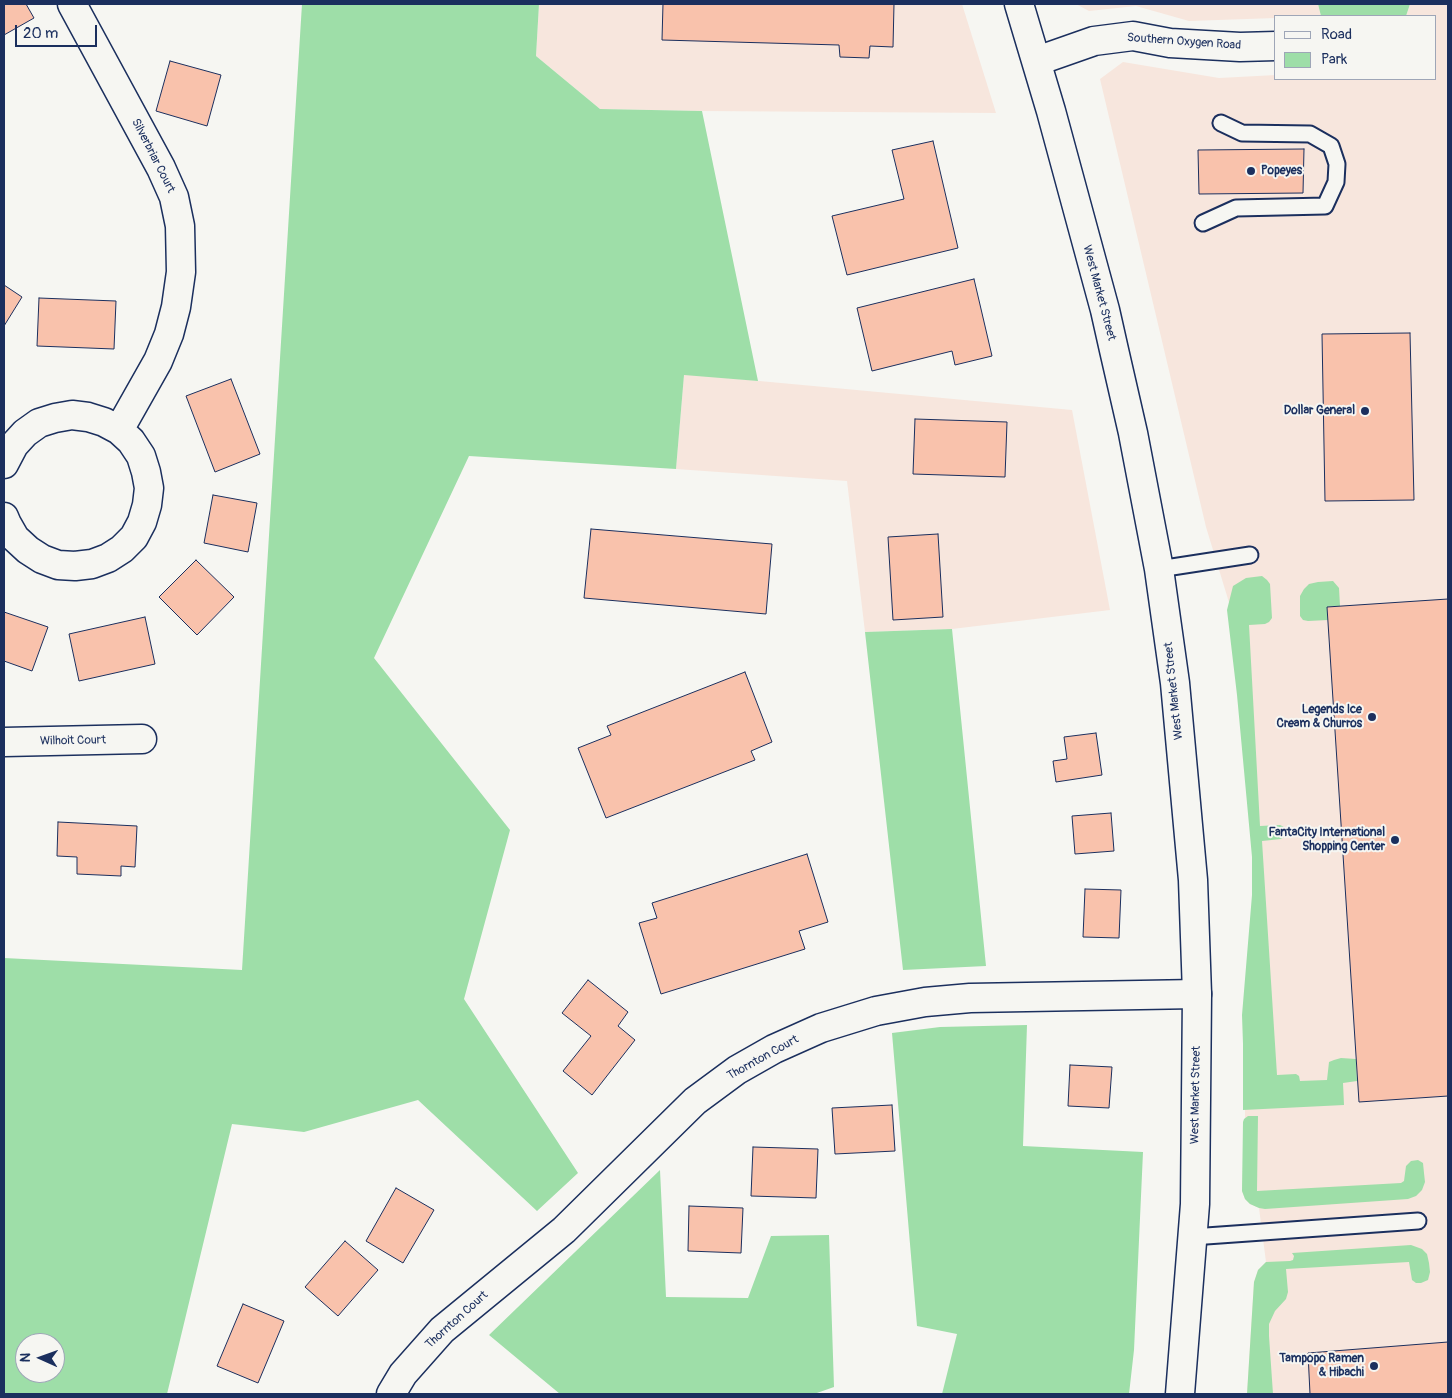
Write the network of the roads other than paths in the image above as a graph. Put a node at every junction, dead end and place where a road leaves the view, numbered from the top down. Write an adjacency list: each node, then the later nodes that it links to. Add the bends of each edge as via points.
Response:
1 (72, 4): 7 (street, Silverbriar Court, via 161,168 174,197 180,226 181,272 168,334 158,361)
2 (1020, 4): 4 (street, West Market Street)
3 (1274, 46): 4 (street, Southern Oxygen Road, via 1170,43 1132,36 1094,41)
4 (1037, 61): 11 (street, West Market Street, via 1105,310)
5 (1221, 123): 6 (lane, via 1242,133 1310,134 1331,146 1337,164 1336,182 1325,206 1236,208)
6 (1203, 223)
7 (119, 430): 8 (street, via 88,417 55,418 25,433); 9 (street, via 140,456 149,488 148,506 142,522 122,549 92,564 58,565 28,550 15,538)
8 (4, 464)
9 (4, 517)
10 (1250, 556): 11 (lane)
11 (1159, 569): 14 (street, West Market Street, via 1175,683 1191,860)
12 (142, 739): 13 (street, Wilhoit Court)
13 (4, 742)
14 (1197, 994): 16 (street, West Market Street); 17 (street, Thornton Court, via 970,998 925,1002 857,1016 774,1049 695,1101 564,1230 442,1330 403,1374)
15 (1418, 1221): 16 (lane)
16 (1192, 1237): 18 (street, West Market Street)
17 (391, 1394)
18 (1180, 1394)

